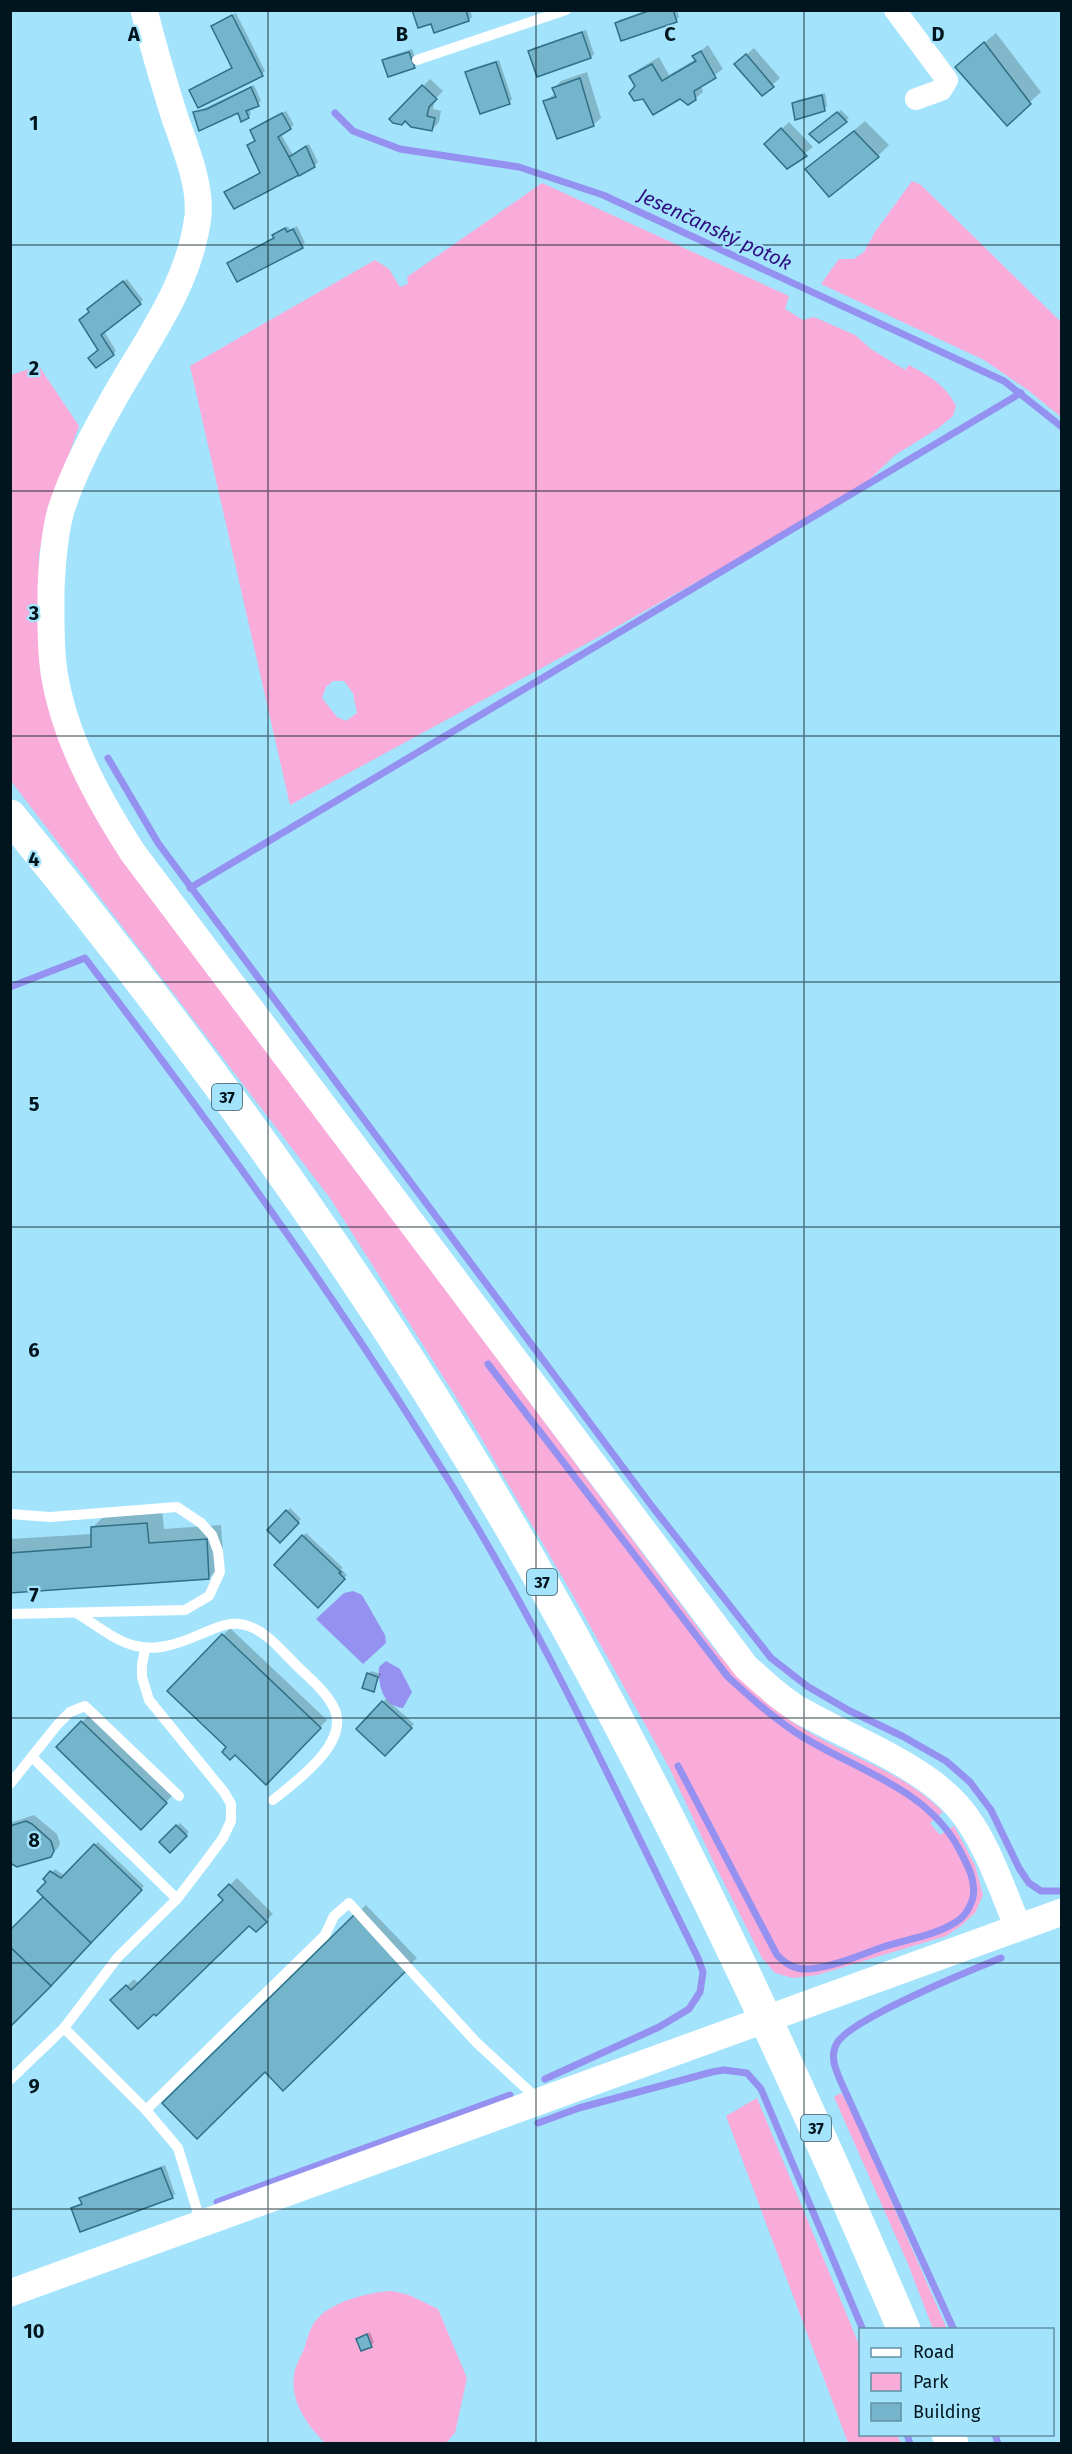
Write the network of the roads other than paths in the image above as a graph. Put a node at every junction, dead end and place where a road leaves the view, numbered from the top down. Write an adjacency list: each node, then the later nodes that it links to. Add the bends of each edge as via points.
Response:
1 (144, 10): 17 (street, via 187,155 198,213 194,237 165,313 83,451 61,511 52,560 54,672 66,719 85,767 134,853 732,1650 752,1673 801,1711 910,1769 960,1808 980,1840)
2 (566, 10): 4 (lane)
3 (895, 10): 5 (street, via 947,80 940,90)
4 (417, 60)
5 (916, 99)
6 (10, 816): 18 (main road, 37, via 183,1037 313,1218 427,1390 583,1656)
7 (10, 1514): 8 (lane, via 50,1516 177,1508 212,1535 219,1551 220,1572 209,1596 199,1604 185,1610)
8 (77, 1612): 9 (lane); 10 (lane, via 126,1644)
9 (10, 1614)
10 (145, 1649): 14 (lane, via 181,1643 224,1624 241,1624 258,1630 279,1647 326,1696 335,1709 336,1722 326,1753); 15 (lane, via 142,1677 149,1700 231,1804 231,1821 223,1838)
11 (33, 1758): 12 (lane); 13 (lane, via 70,1712 86,1706); 15 (lane)
12 (10, 1784)
13 (179, 1796)
14 (273, 1800)
15 (177, 1899): 19 (lane, via 118,1957)
16 (1062, 1912): 17 (street)
17 (1018, 1927): 18 (street)
18 (765, 2018): 21 (street); 25 (main road, 37)
19 (64, 2028): 20 (lane); 22 (lane)
20 (10, 2080)
21 (535, 2101): 22 (lane, via 349,1903 334,1916 325,1935); 23 (street)
22 (146, 2110): 23 (lane, via 178,2148)
23 (201, 2223): 24 (street)
24 (10, 2293)
25 (903, 2328)

